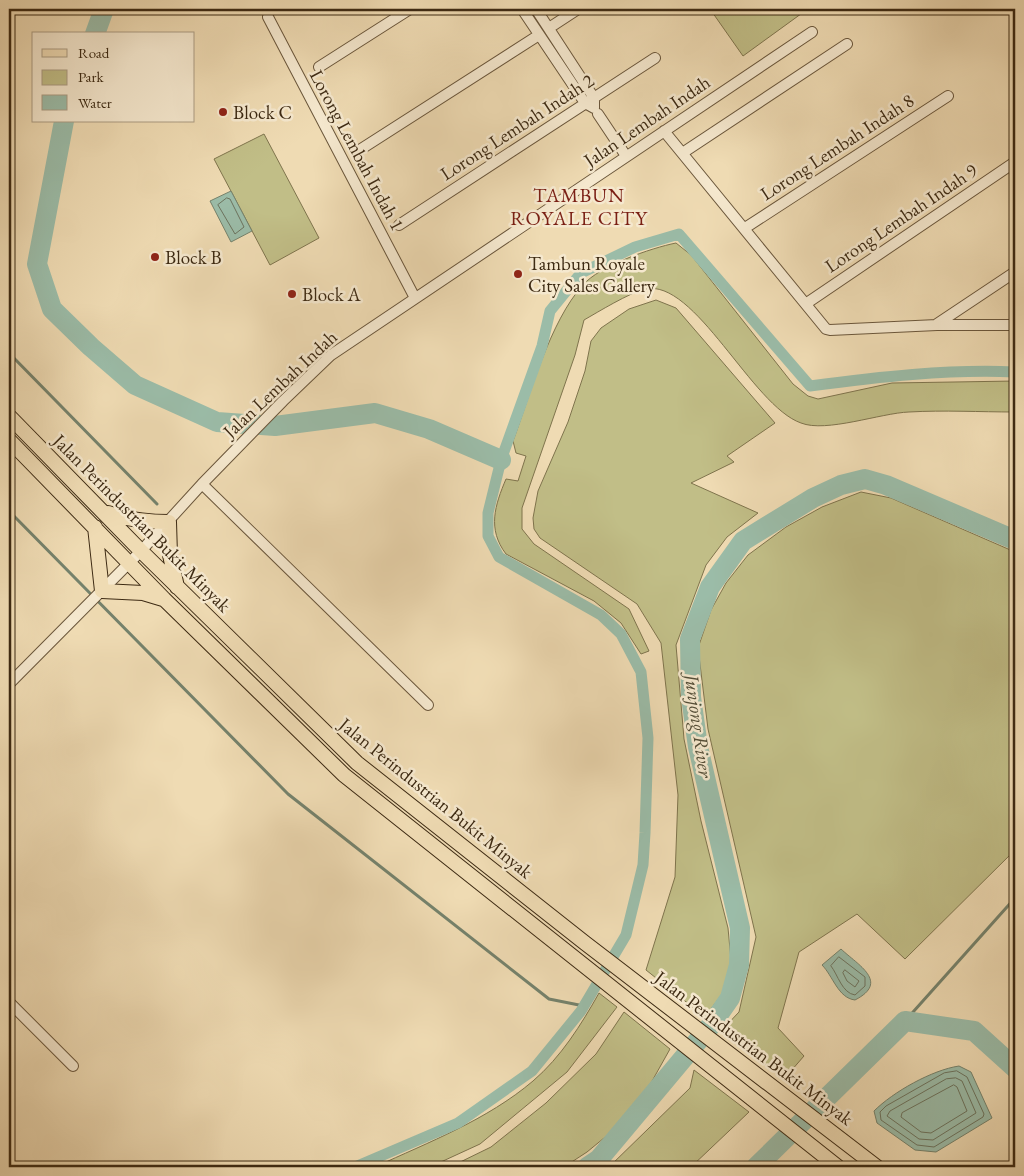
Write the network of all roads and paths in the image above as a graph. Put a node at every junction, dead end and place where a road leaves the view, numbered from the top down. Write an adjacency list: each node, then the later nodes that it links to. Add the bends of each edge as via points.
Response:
1 (410, 9): 11 (street)
2 (522, 9): 8 (street)
3 (536, 9): 6 (street)
4 (578, 9): 6 (street)
5 (268, 17): 23 (street, Lorong Lembah Indah 1)
6 (549, 28): 13 (street)
7 (812, 32): 15 (street, Jalan Lembah Indah)
8 (539, 35): 13 (street); 16 (street)
9 (847, 44): 17 (street)
10 (655, 58): 13 (street, Lorong Lembah Indah 2)
11 (319, 67)
12 (948, 96): 21 (street, Lorong Lembah Indah 8)
13 (590, 100): 20 (street, Lorong Lembah Indah 2)
14 (598, 114): 18 (street)
15 (664, 130): 17 (street); 18 (street, Jalan Lembah Indah)
16 (358, 151)
17 (684, 152): 21 (street)
18 (626, 156): 23 (street, Jalan Lembah Indah)
19 (1015, 162): 24 (street, Lorong Lembah Indah 9)
20 (399, 225)
21 (745, 228): 24 (street)
22 (1015, 272): 25 (street)
23 (415, 298): 29 (street, Jalan Lembah Indah, via 331,355)
24 (807, 303): 25 (street, via 830,330)
25 (937, 325): 26 (street)
26 (1015, 325)
27 (9, 416): 30 (main road, Jalan Perindustrian Bukit Minyak)
28 (9, 440): 32 (main road, Jalan Perindustrian Bukit Minyak)
29 (202, 484): 31 (street, Jalan Lembah Indah); 39 (street)
30 (105, 512): 31 (main road, via 133,520); 33 (main road, Jalan Perindustrian Bukit Minyak)
31 (169, 522): 33 (street, Jalan Lembah Indah); 35 (main road, via 170,555)
32 (95, 527): 34 (main road, Jalan Perindustrian Bukit Minyak); 36 (main road, via 101,561)
33 (141, 552): 34 (street, Jalan Lembah Indah); 35 (main road, Jalan Perindustrian Bukit Minyak)
34 (130, 562): 36 (street, Jalan Lembah Indah); 37 (main road, Jalan Perindustrian Bukit Minyak)
35 (177, 587): 43 (main road, Jalan Perindustrian Bukit Minyak, via 357,763)
36 (97, 595): 37 (main road, via 144,593); 38 (street, Jalan Lembah Indah)
37 (164, 599): 42 (main road, Jalan Perindustrian Bukit Minyak, via 344,775)
38 (9, 684)
39 (428, 705)
40 (9, 1002): 41 (street)
41 (72, 1066)
42 (834, 1164)
43 (877, 1167)

